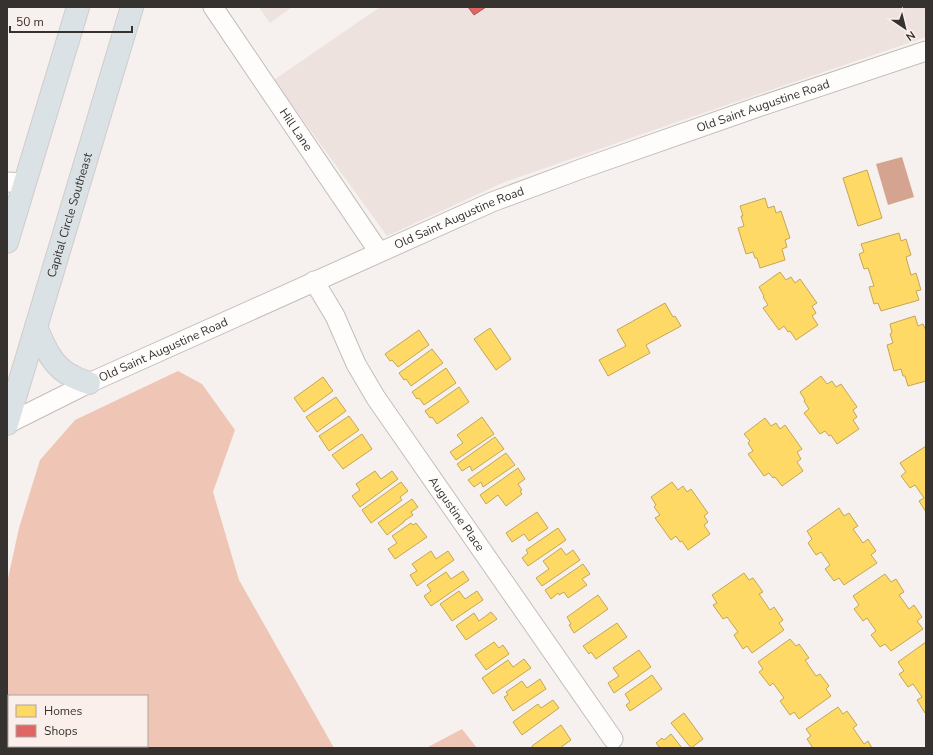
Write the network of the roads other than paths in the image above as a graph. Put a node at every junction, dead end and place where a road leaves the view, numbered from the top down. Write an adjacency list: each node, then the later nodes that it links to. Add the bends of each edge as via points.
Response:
1 (78, 7): 6 (main road)
2 (147, 7): 4 (main road)
3 (213, 7): 8 (street, Hill Lane)
4 (130, 15): 10 (main road, Capital Circle Southeast)
5 (926, 51): 8 (street, Old Saint Augustine Road, via 566,174 492,202)
6 (16, 182): 7 (main road)
7 (7, 242)
8 (379, 252): 9 (street, Old Saint Augustine Road)
9 (314, 281): 11 (street, Old Saint Augustine Road); 13 (street, Augustine Place, via 335,316 356,364 376,398)
10 (36, 327): 11 (main road, via 55,364 70,376); 12 (main road, Capital Circle Southeast)
11 (89, 383): 12 (street, Old Saint Augustine Road)
12 (7, 424)
13 (613, 739)

